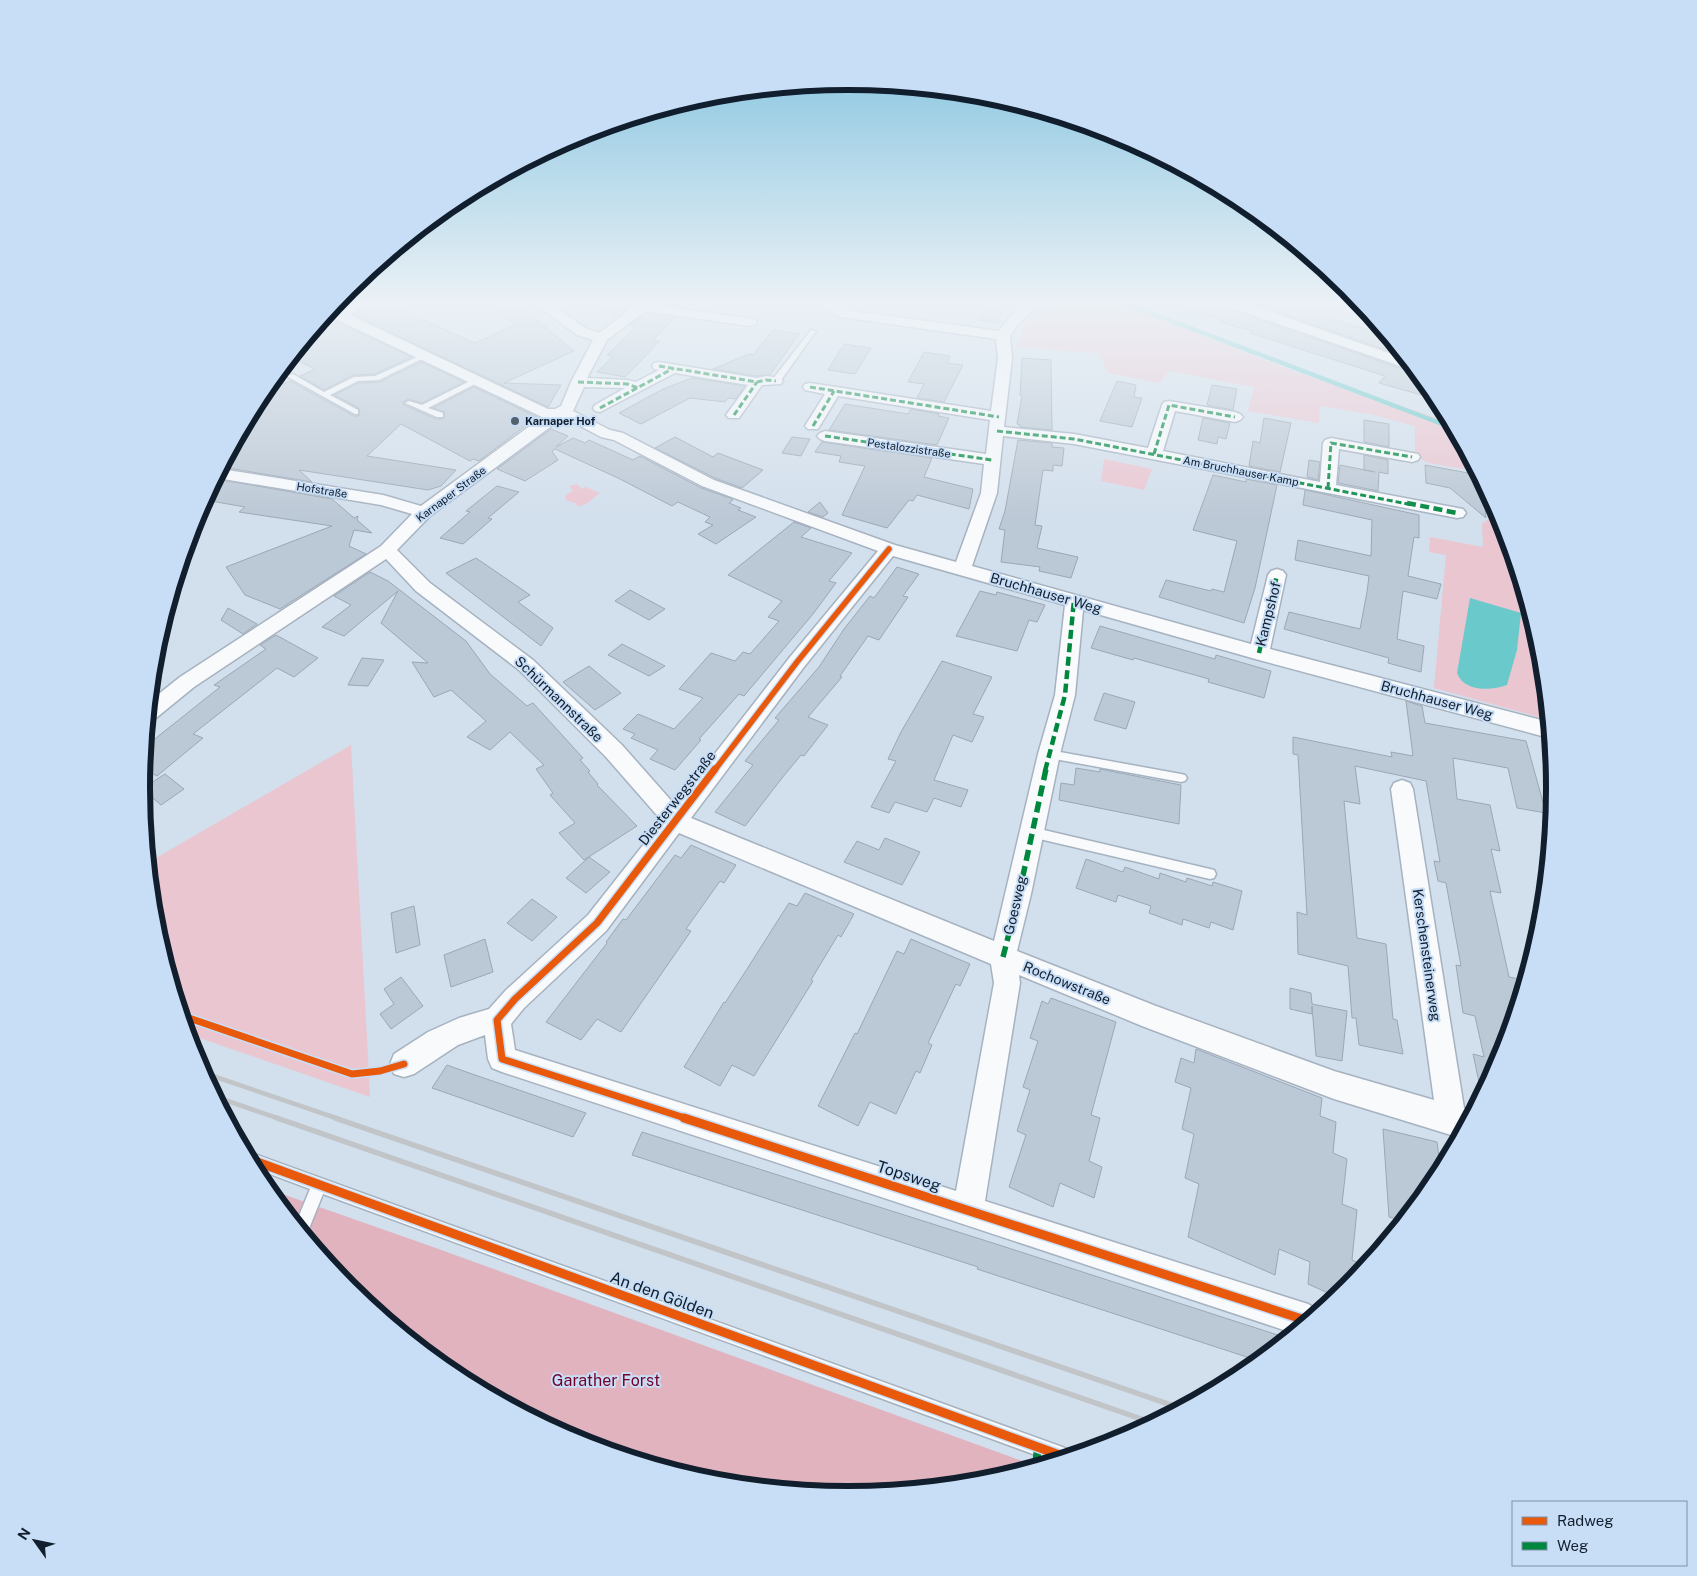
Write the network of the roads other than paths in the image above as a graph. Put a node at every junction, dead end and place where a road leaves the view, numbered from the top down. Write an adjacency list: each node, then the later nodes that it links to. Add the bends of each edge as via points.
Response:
1 (384, 375): 16 (lane, via 357,380)
2 (464, 375): 9 (street, Bruchhauser Weg)
3 (582, 375): 11 (street, Karnaper Straße)
4 (662, 375): 14 (street)
5 (713, 375): 12 (street)
6 (781, 375): 10 (lane)
7 (1003, 375): 25 (street)
8 (290, 376): 16 (lane)
9 (478, 381): 18 (lane); 21 (street, Bruchhauser Weg, via 545,413)
10 (776, 381): 12 (street)
11 (578, 382): 14 (street, via 627,384); 21 (street, Karnaper Straße, via 568,408)
12 (757, 382): 23 (street)
13 (810, 387): 15 (street, Am Bruchhauser Kamp)
14 (638, 388): 19 (street)
15 (834, 391): 25 (street, Am Bruchhauser Kamp); 28 (street, Pestalozzistraße, via 819,431)
16 (324, 394): 20 (lane)
17 (409, 403): 18 (lane)
18 (424, 407): 22 (lane)
19 (600, 408)
20 (355, 412)
21 (559, 414): 31 (street, Karnaper Straße); 33 (street, Bruchhauser Weg, via 570,415 606,434 618,436 708,484)
22 (440, 415)
23 (734, 415)
24 (1235, 417): 26 (street, via 1169,405)
25 (998, 424): 26 (street, Am Bruchhauser Kamp); 28 (street)
26 (1154, 454): 30 (street, Am Bruchhauser Kamp)
27 (1412, 457): 30 (street, via 1331,443)
28 (992, 460): 35 (street, via 989,493)
29 (224, 475): 31 (street, Hofstraße, via 383,500)
30 (1328, 488): 32 (street, Am Bruchhauser Kamp)
31 (424, 512): 34 (street, Karnaper Straße)
32 (1457, 513)
33 (889, 549): 35 (street, Bruchhauser Weg); 44 (street, Diesterwegstraße)
34 (387, 550): 39 (street, Karnaper Straße, via 186,682); 44 (street, Schürmannstraße, via 423,588 526,665 614,751)
35 (962, 569): 37 (street, Bruchhauser Weg)
36 (1277, 574): 38 (street, Kampshof)
37 (1074, 600): 38 (street, Bruchhauser Weg); 41 (street, Goesweg, via 1065,694)
38 (1258, 652): 40 (street, Bruchhauser Weg)
39 (155, 708)
40 (1544, 728)
41 (1049, 754): 42 (lane); 45 (street, Goesweg)
42 (1181, 778)
43 (1402, 789): 50 (street, Kerschensteinerweg)
44 (675, 821): 47 (street, Rochowstraße); 48 (street, Diesterwegstraße, via 597,923 515,999)
45 (1032, 832): 46 (lane); 47 (street, Goesweg)
46 (1210, 874)
47 (1002, 957): 50 (street, Rochowstraße, via 1334,1085); 53 (street, Goesweg, via 1007,983)
48 (497, 1020): 49 (street, via 470,1025 436,1040); 53 (street, Topsweg, via 502,1059)
49 (404, 1064)
50 (1459, 1121)
51 (260, 1163): 52 (lane, An den Gölden)
52 (319, 1184): 54 (lane); 56 (lane, An den Gölden)
53 (968, 1210): 55 (street, Topsweg)
54 (304, 1223)
55 (1303, 1318)
56 (1057, 1454)

